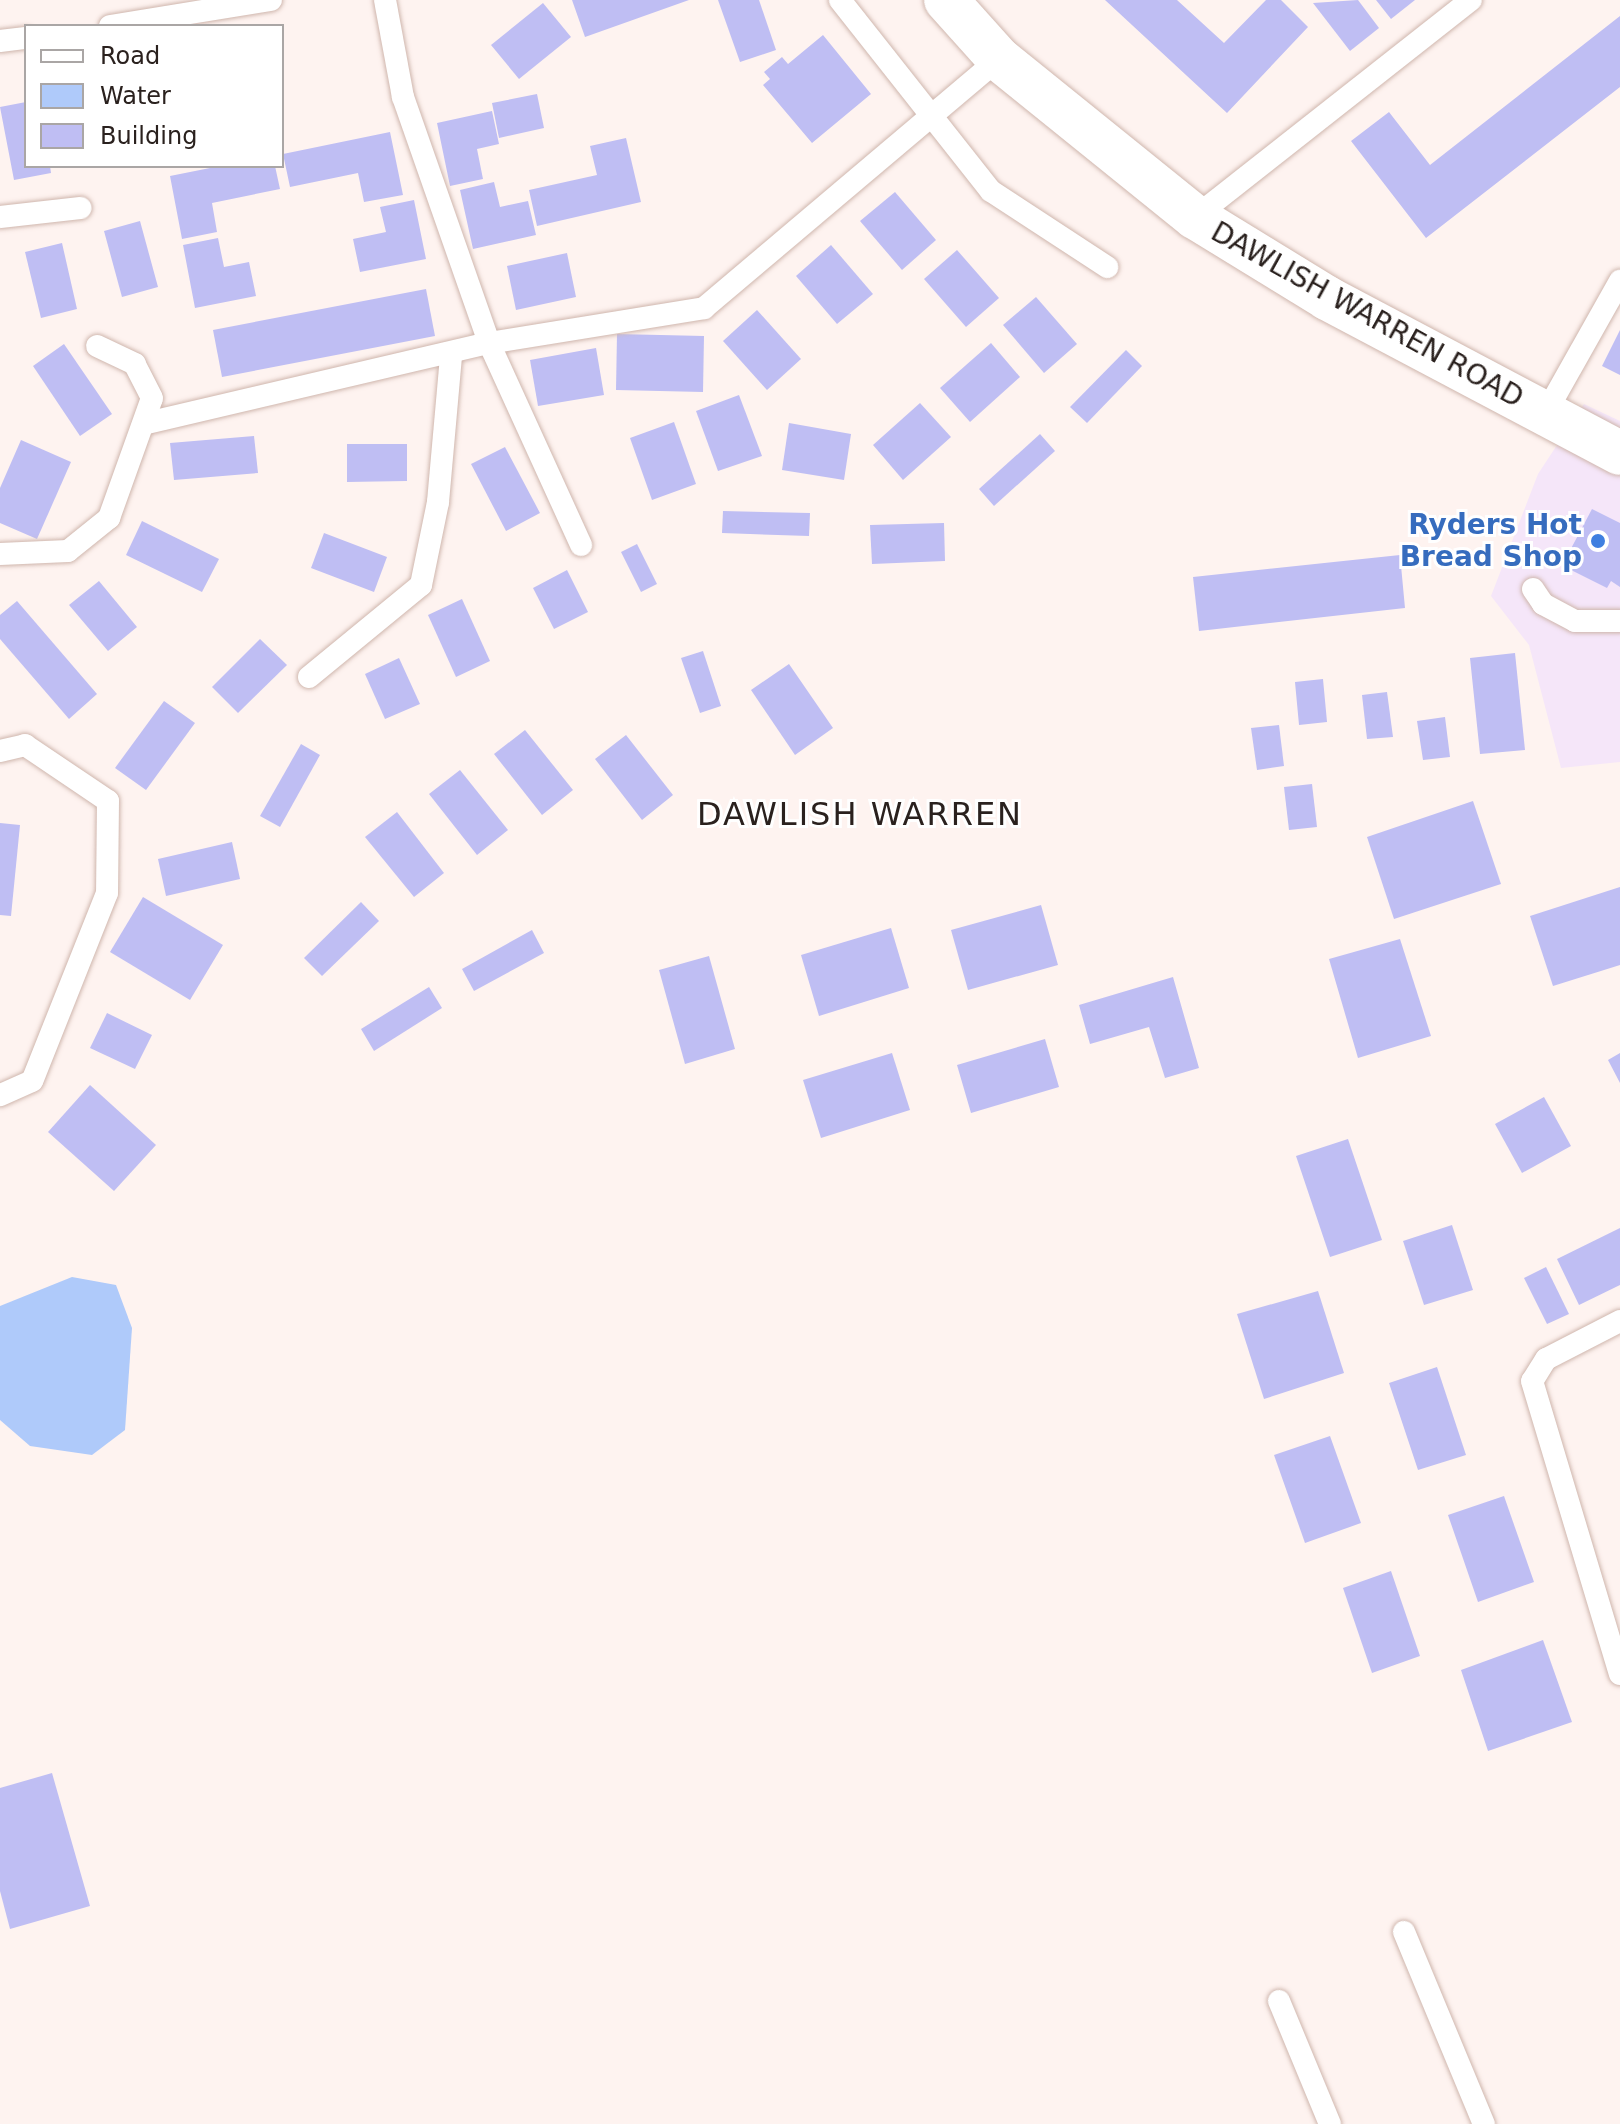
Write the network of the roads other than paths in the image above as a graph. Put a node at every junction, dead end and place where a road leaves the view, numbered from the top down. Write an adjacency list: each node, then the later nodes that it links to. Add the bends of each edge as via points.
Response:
1 (271, 0): 6 (lane)
2 (385, 0): 16 (lane, via 403,97)
3 (840, 0): 10 (lane)
4 (946, 0): 9 (street, DAWLISH WARREN ROAD)
5 (1471, 0): 13 (lane)
6 (122, 24)
7 (24, 38): 8 (lane)
8 (0, 41)
9 (999, 59): 10 (lane); 13 (street, DAWLISH WARREN ROAD)
10 (930, 117): 14 (lane, via 991,191); 16 (lane, via 704,308)
11 (80, 208): 12 (lane)
12 (0, 217)
13 (1195, 217): 19 (street, DAWLISH WARREN ROAD)
14 (1107, 267)
15 (1620, 281): 19 (lane)
16 (489, 343): 18 (lane); 22 (lane)
17 (97, 346): 20 (lane, via 135,364 152,398)
18 (451, 355): 20 (lane); 26 (lane, via 438,502 421,585)
19 (1545, 414): 21 (street, DAWLISH WARREN ROAD)
20 (147, 423): 23 (lane, via 109,518 68,551)
21 (1620, 453)
22 (581, 545)
23 (0, 554)
24 (1533, 589): 25 (lane, via 1543,604 1575,621)
25 (1620, 621)
26 (309, 677)
27 (0, 751): 28 (lane, via 25,745 108,801 107,893 32,1081)
28 (0, 1095)
29 (1620, 1321): 30 (lane, via 1546,1359 1532,1381)
30 (1620, 1674)
31 (1404, 1932): 34 (lane)
32 (1279, 2001): 33 (lane)
33 (1330, 2124)
34 (1484, 2124)

